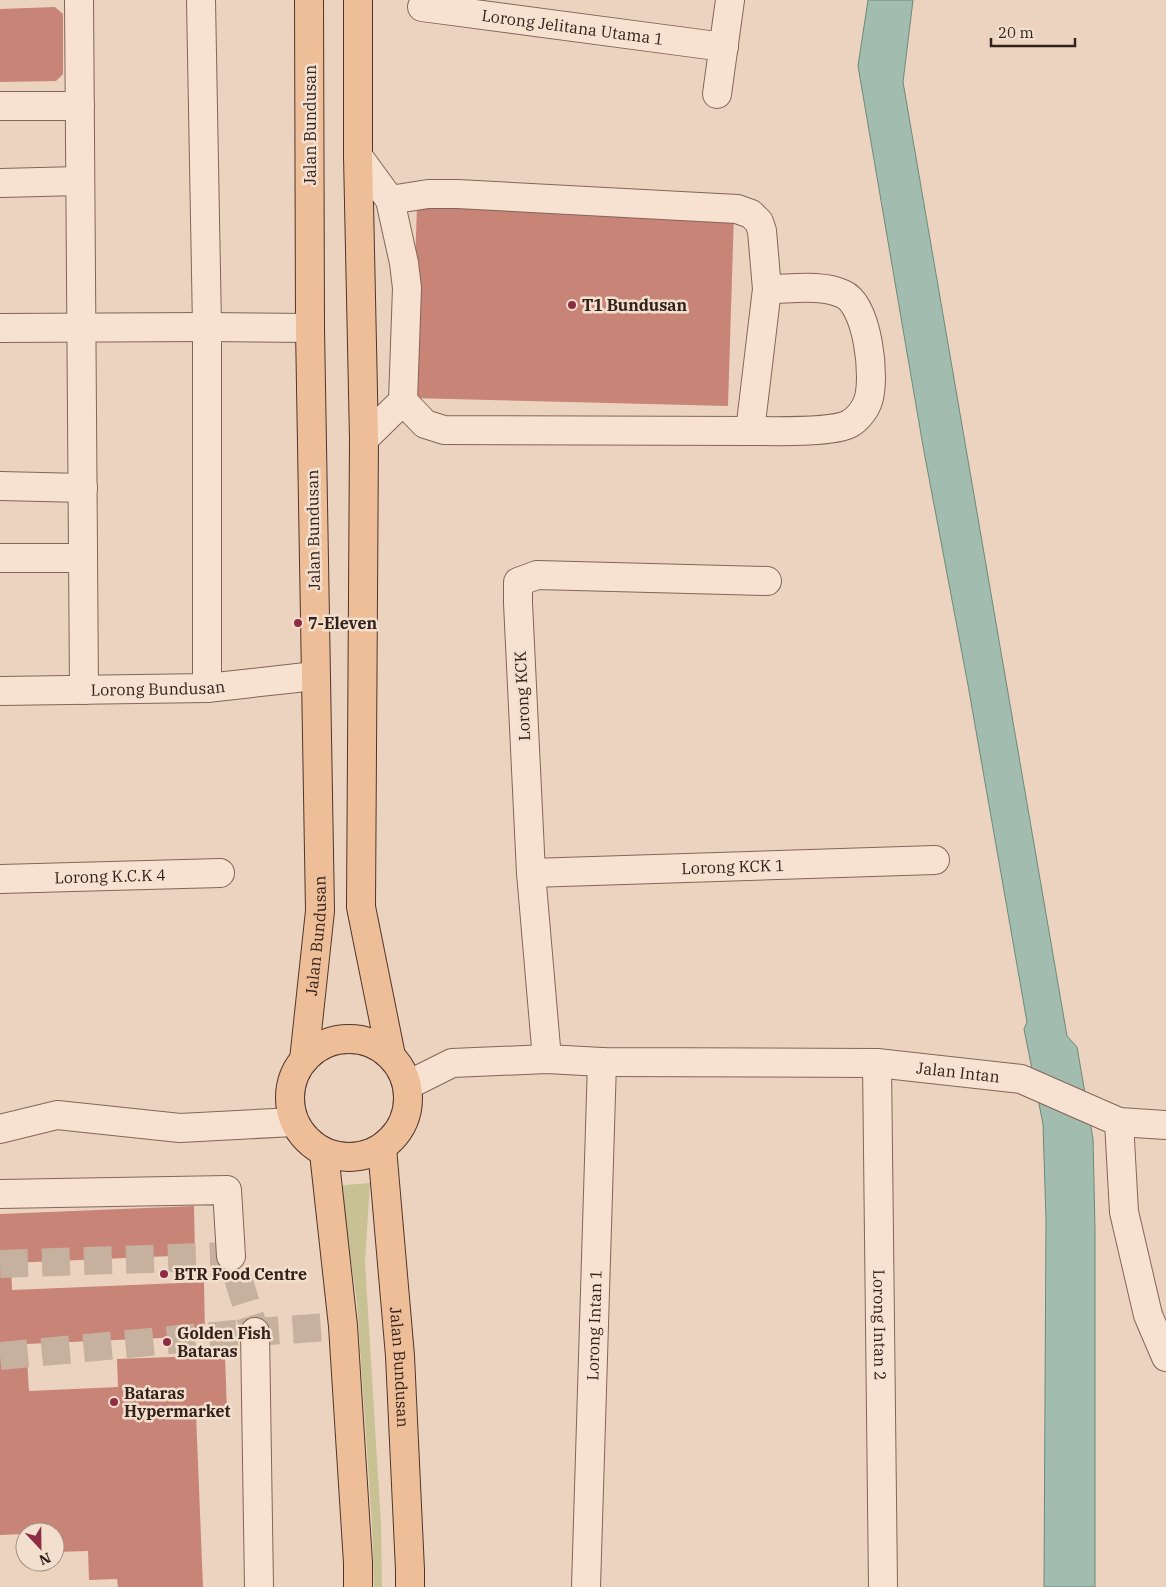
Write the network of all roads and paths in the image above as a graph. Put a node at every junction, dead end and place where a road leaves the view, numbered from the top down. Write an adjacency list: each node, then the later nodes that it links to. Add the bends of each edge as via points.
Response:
1 (79, 0): 10 (street)
2 (201, 0): 17 (street)
3 (309, 0): 19 (main road, Jalan Bundusan)
4 (358, 0): 11 (main road)
5 (730, 0): 7 (street)
6 (422, 7): 7 (street, Lorong Jelitana Utama 1)
7 (724, 47): 8 (street)
8 (716, 94)
9 (0, 106): 10 (street)
10 (80, 106): 12 (street)
11 (358, 156): 14 (street); 22 (main road)
12 (80, 181): 13 (street); 16 (street)
13 (0, 183)
14 (390, 200): 15 (street, via 428,194 457,194 737,209 751,214 759,222); 20 (street, via 408,288)
15 (767, 288): 21 (street); 21 (street, via 824,289 845,294 858,309 865,331 870,359 868,400 862,413 850,424 835,429)
16 (81, 327): 17 (street); 18 (street); 24 (street)
17 (207, 327): 19 (street); 29 (street)
18 (0, 328)
19 (310, 328): 28 (main road, Jalan Bundusan)
20 (403, 401): 21 (street, via 425,424 444,430); 22 (street)
21 (750, 431)
22 (364, 440): 36 (main road, via 361,907)
23 (0, 486): 24 (street)
24 (83, 488): 26 (street)
25 (0, 558): 26 (street)
26 (83, 558): 30 (street)
27 (767, 581): 34 (street, Lorong KCK, via 537,575 518,582)
28 (315, 676): 29 (street, Lorong Bundusan); 38 (main road, Jalan Bundusan, via 320,912)
29 (207, 688): 30 (street, Lorong Bundusan)
30 (84, 690): 31 (street, Lorong Bundusan)
31 (0, 692)
32 (935, 860): 34 (street, Lorong KCK 1)
33 (220, 873): 35 (street, Lorong K.C.K 4)
34 (531, 873): 37 (street, Lorong KCK)
35 (0, 879)
36 (391, 1056): 38 (main road, via 375,1045 357,1039 337,1040); 41 (main road, via 402,1070)
37 (547, 1059): 39 (street, Jalan Intan); 41 (street, Jalan Intan, via 452,1063)
38 (304, 1060): 43 (main road, via 291,1089 290,1106)
39 (602, 1062): 40 (street, Jalan Intan); 55 (street, Lorong Intan 1)
40 (877, 1063): 42 (street, Jalan Intan, via 1021,1079); 56 (street, Lorong Intan 2)
41 (408, 1086): 46 (main road, via 405,1120 396,1136)
42 (1108, 1116): 44 (street, Jalan Intan); 51 (street, via 1124,1212 1148,1315)
43 (294, 1122): 45 (street, via 180,1128 57,1115); 47 (main road, via 312,1144)
44 (1166, 1125)
45 (0, 1129)
46 (382, 1148): 47 (main road, via 364,1156 344,1158); 54 (main road, Jalan Bundusan, via 400,1356)
47 (324, 1152): 53 (main road, via 343,1326)
48 (0, 1194): 49 (street, via 227,1190)
49 (232, 1256)
50 (255, 1332): 52 (street)
51 (1166, 1357)
52 (258, 1587)
53 (358, 1587)
54 (410, 1587)
55 (586, 1587)
56 (883, 1587)

